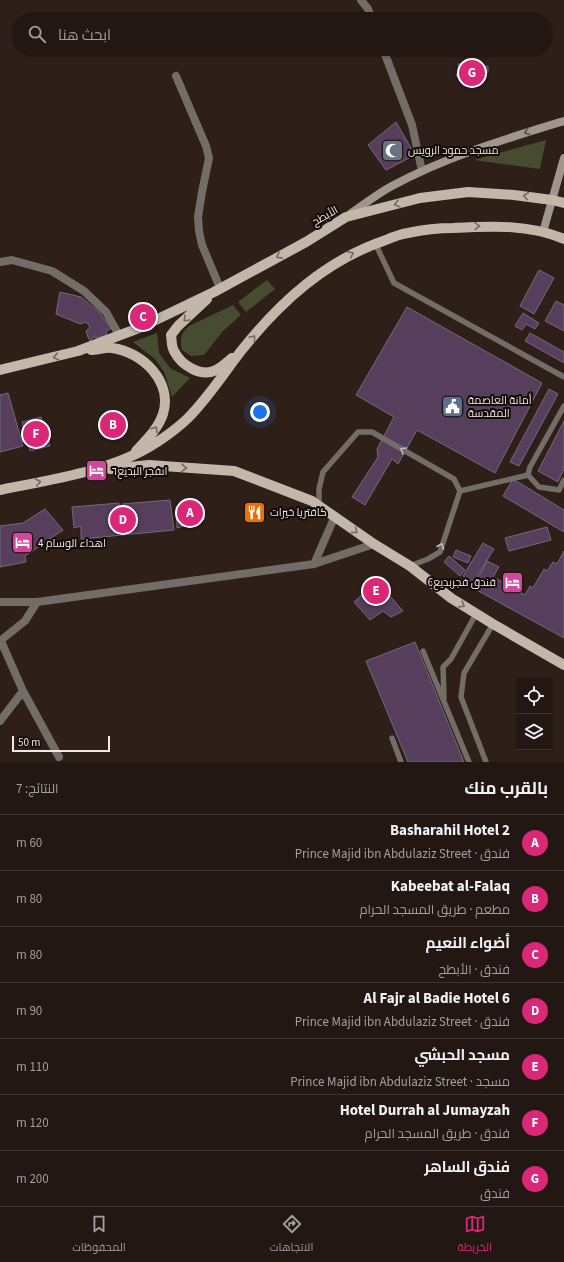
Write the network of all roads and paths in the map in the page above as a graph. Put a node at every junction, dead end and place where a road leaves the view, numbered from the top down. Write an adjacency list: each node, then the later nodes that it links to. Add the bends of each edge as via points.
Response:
1 (361, 0): 2 (street)
2 (369, 12)
3 (386, 56): 7 (street, via 412,125)
4 (176, 76): 15 (street, via 209,158 198,217 202,245)
5 (564, 121): 7 (main road, one-way to 7, via 459,155)
6 (564, 158): 8 (main road)
7 (422, 171): 10 (main road, via 389,187)
8 (552, 200): 9 (main road, الأبطح); 10 (main road, الأبطح, one-way to 10, via 514,194 468,192 420,198); 11 (main road)
9 (564, 203)
10 (346, 217): 15 (main road, الأبطح, one-way to 15, via 306,242)
11 (543, 232): 12 (main road); 13 (main road, one-way to 11, via 406,233 448,228 486,226 527,228)
12 (563, 235)
13 (375, 243): 17 (main road, one-way to 13, via 293,295 329,267); 20 (lane, via 394,283)
14 (0, 262): 16 (street, via 12,260 52,272 84,291 106,312)
15 (217, 290): 16 (main road, الأبطح); 17 (main road, one-way to 17, via 171,335 173,349 180,361 193,369 205,372 216,370)
16 (119, 335): 18 (main road, الأبطح)
17 (242, 350): 22 (main road, via 188,418 154,444)
18 (78, 351): 19 (main road, one-way to 19); 22 (main road, one-way to 18, via 154,432 163,415 165,400 160,381 150,367 133,355 112,348)
19 (0, 370)
20 (564, 377)
21 (564, 406): 24 (lane)
22 (129, 458): 23 (main road)
23 (90, 470): 26 (main road, one-way to 23); 28 (main road, one-way to 28, via 149,465 234,471)
24 (528, 475): 25 (lane, via 539,487 559,490); 27 (lane)
25 (564, 480)
26 (0, 490)
27 (460, 491): 28 (lane, one-way to 28, via 454,479 372,432 358,432 323,472 318,489); 32 (lane, one-way to 27, via 440,552)
28 (318, 504): 29 (main road)
29 (334, 516): 30 (main road, one-way to 30); 31 (street)
30 (374, 544): 31 (street); 32 (main road)
31 (314, 564): 34 (street)
32 (410, 566): 35 (main road, one-way to 35)
33 (0, 602): 34 (street)
34 (37, 602): 37 (street, via 25,621)
35 (476, 614): 36 (main road); 41 (lane, via 451,659 443,667)
36 (492, 624): 39 (main road); 47 (lane, via 464,673 461,697)
37 (0, 641): 40 (street)
38 (423, 651): 41 (lane)
39 (564, 666)
40 (23, 691): 42 (street); 44 (street)
41 (445, 702): 46 (lane)
42 (0, 720)
43 (392, 738): 45 (lane)
44 (59, 758)
45 (401, 762)
46 (469, 762)
47 (486, 762)

